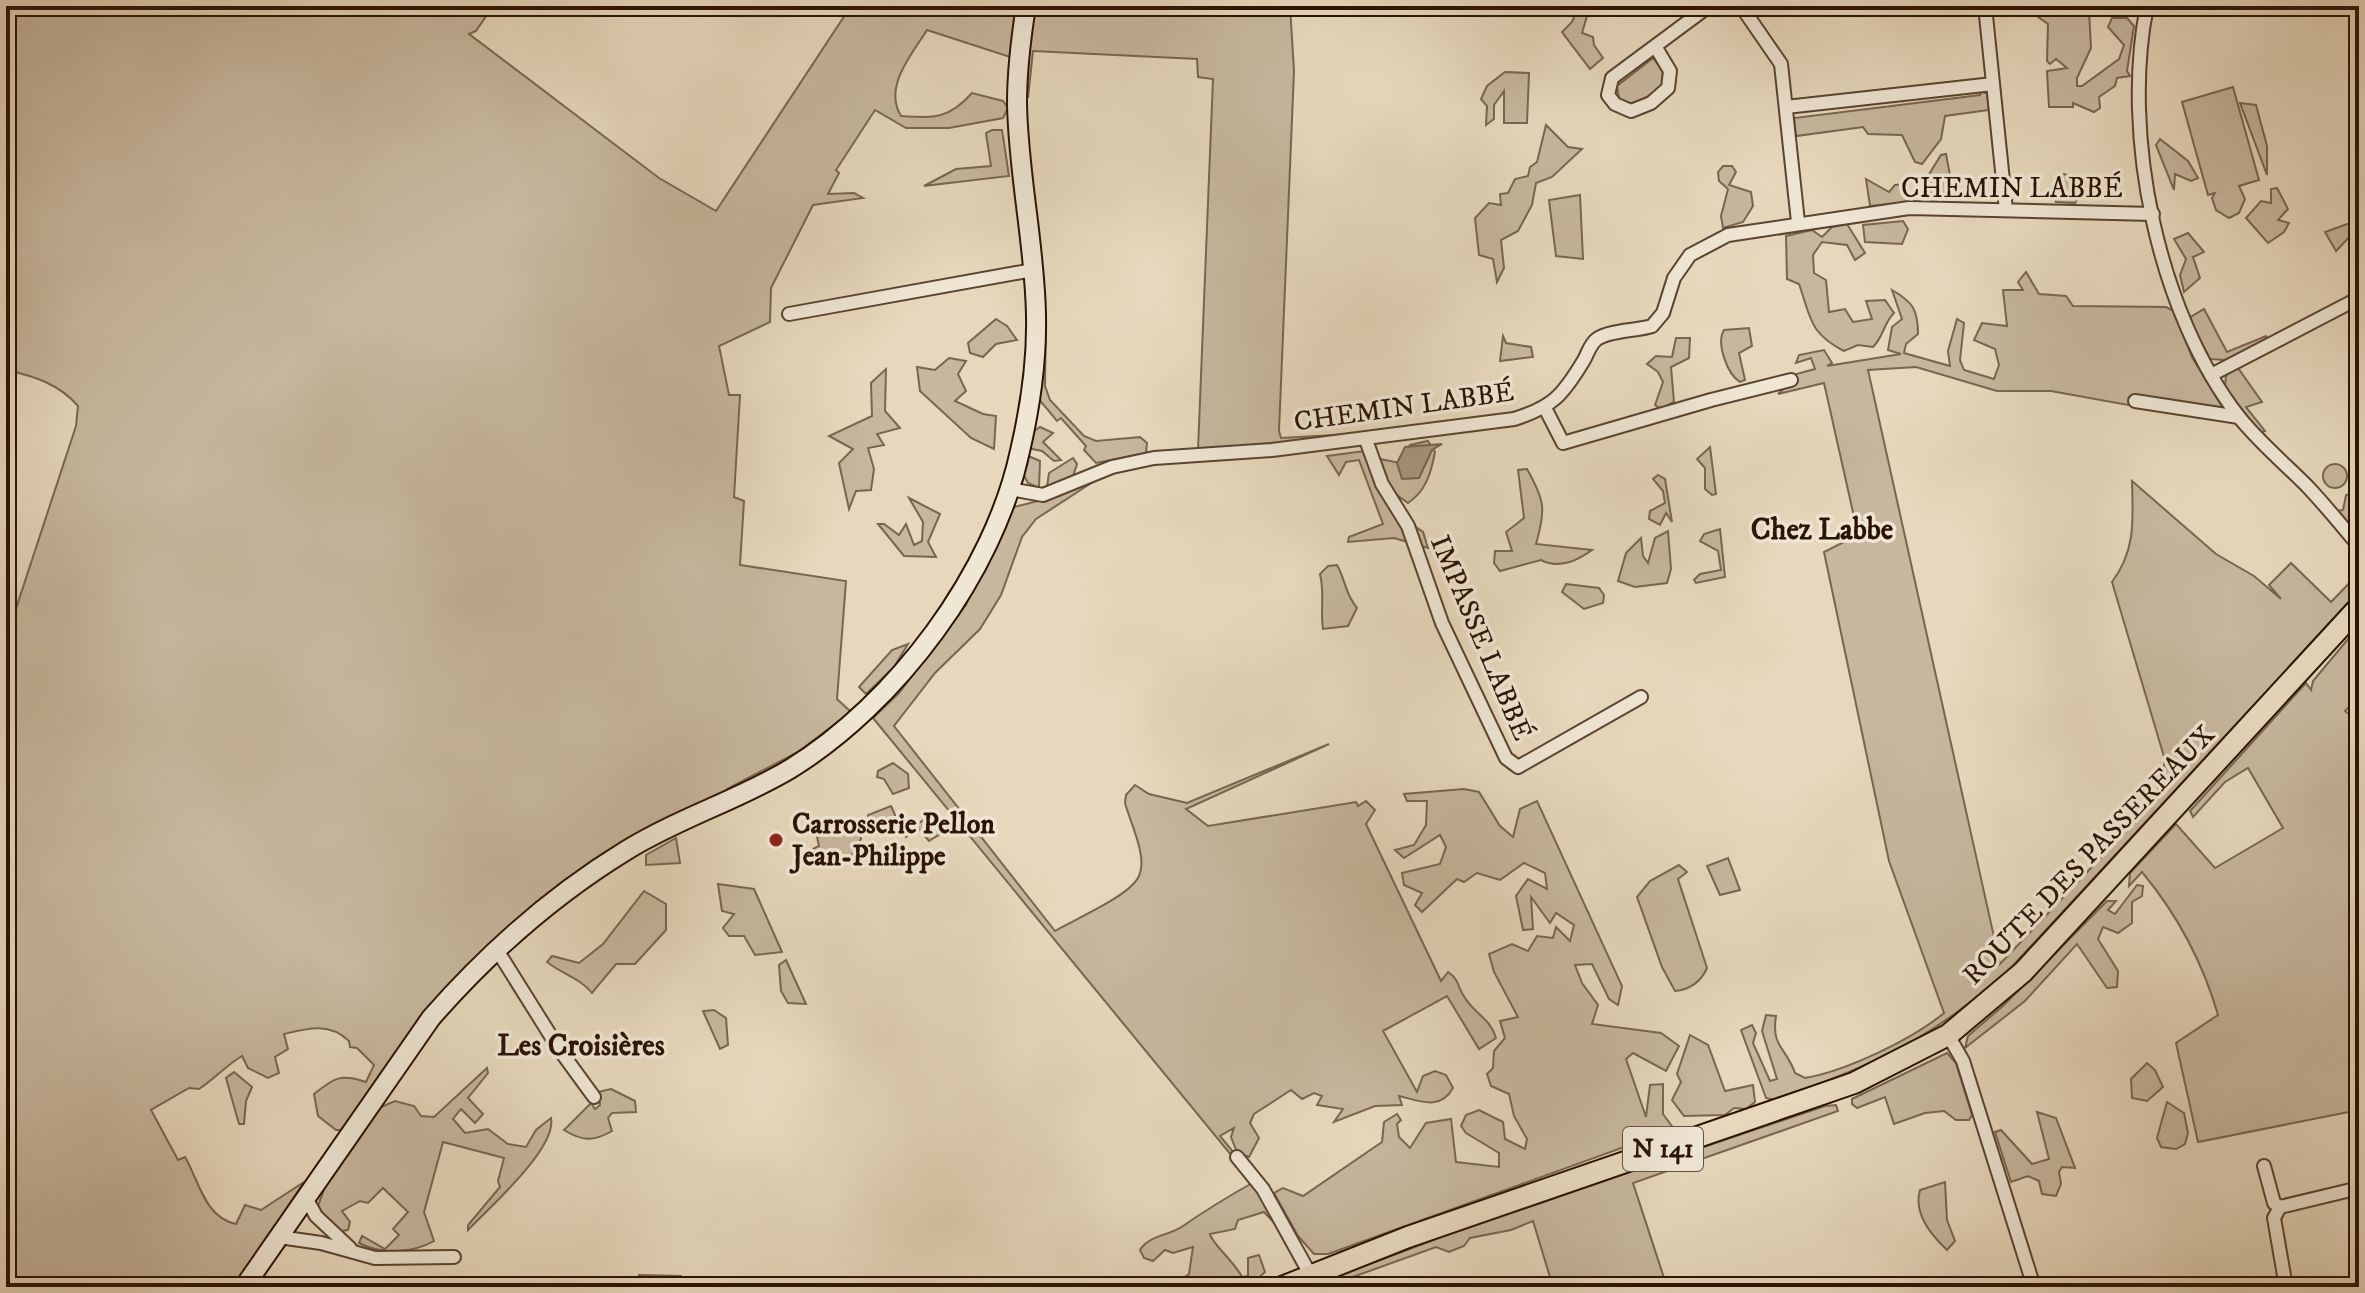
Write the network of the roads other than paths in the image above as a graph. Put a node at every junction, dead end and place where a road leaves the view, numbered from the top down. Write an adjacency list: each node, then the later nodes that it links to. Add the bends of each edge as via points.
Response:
1 (1026, 6): 12 (main road, via 1017,105)
2 (1709, 6): 6 (street)
3 (1741, 6): 8 (street, via 1781,64)
4 (1985, 6): 7 (street)
5 (2147, 6): 10 (street, via 2140,39 2137,119)
6 (1655, 46): 6 (street, via 1612,78 1608,95 1615,104 1631,111 1641,108 1668,88 1670,71)
7 (1993, 84): 8 (street); 9 (street)
8 (1786, 107): 11 (street)
9 (2006, 210): 10 (street, CHEMIN LABBÉ); 11 (street, CHEMIN LABBÉ, via 1909,208)
10 (2153, 214): 15 (street, via 2177,302)
11 (1798, 222): 18 (street, CHEMIN LABBÉ, via 1728,235 1690,255 1652,326 1592,342 1571,382)
12 (1033, 270): 14 (street); 21 (main road, via 1033,365)
13 (2359, 298): 15 (street)
14 (789, 314)
15 (2211, 375): 19 (street)
16 (1791, 380): 18 (street, via 1563,443)
17 (2135, 401): 19 (street)
18 (1545, 408): 20 (street, CHEMIN LABBÉ, via 1514,419)
19 (2239, 417): 22 (street)
20 (1366, 440): 21 (street, CHEMIN LABBÉ, via 1154,458 1112,467 1043,495); 24 (street, IMPASSE LABBÉ, via 1382,484 1408,526 1442,623 1506,758 1518,767)
21 (1010, 489): 25 (main road, via 928,643 859,717 788,770 627,850)
22 (2359, 546)
23 (2359, 607): 26 (main road, ROUTE DES PASSEREAUX / N 141, via 2023,972)
24 (1641, 697)
25 (497, 950): 27 (street); 31 (main road, via 431,1018)
26 (1948, 1035): 36 (main road, ROUTE DES PASSEREAUX / N 141, via 1841,1088); 39 (street, via 1963,1061)
27 (594, 1097)
28 (1237, 1157): 36 (street, via 1263,1189)
29 (2264, 1166): 32 (street, via 2274,1203)
30 (2359, 1188): 32 (street)
31 (306, 1198): 33 (main road); 34 (street, via 316,1216)
32 (2280, 1207): 40 (street, via 2274,1218)
33 (279, 1237): 34 (street); 37 (main road)
34 (352, 1251): 35 (street, via 375,1258)
35 (454, 1257)
36 (1310, 1274): 38 (main road, ROUTE DES PASSEREAUX / N 141)
37 (244, 1287)
38 (1282, 1287)
39 (2034, 1287)
40 (2286, 1287)

